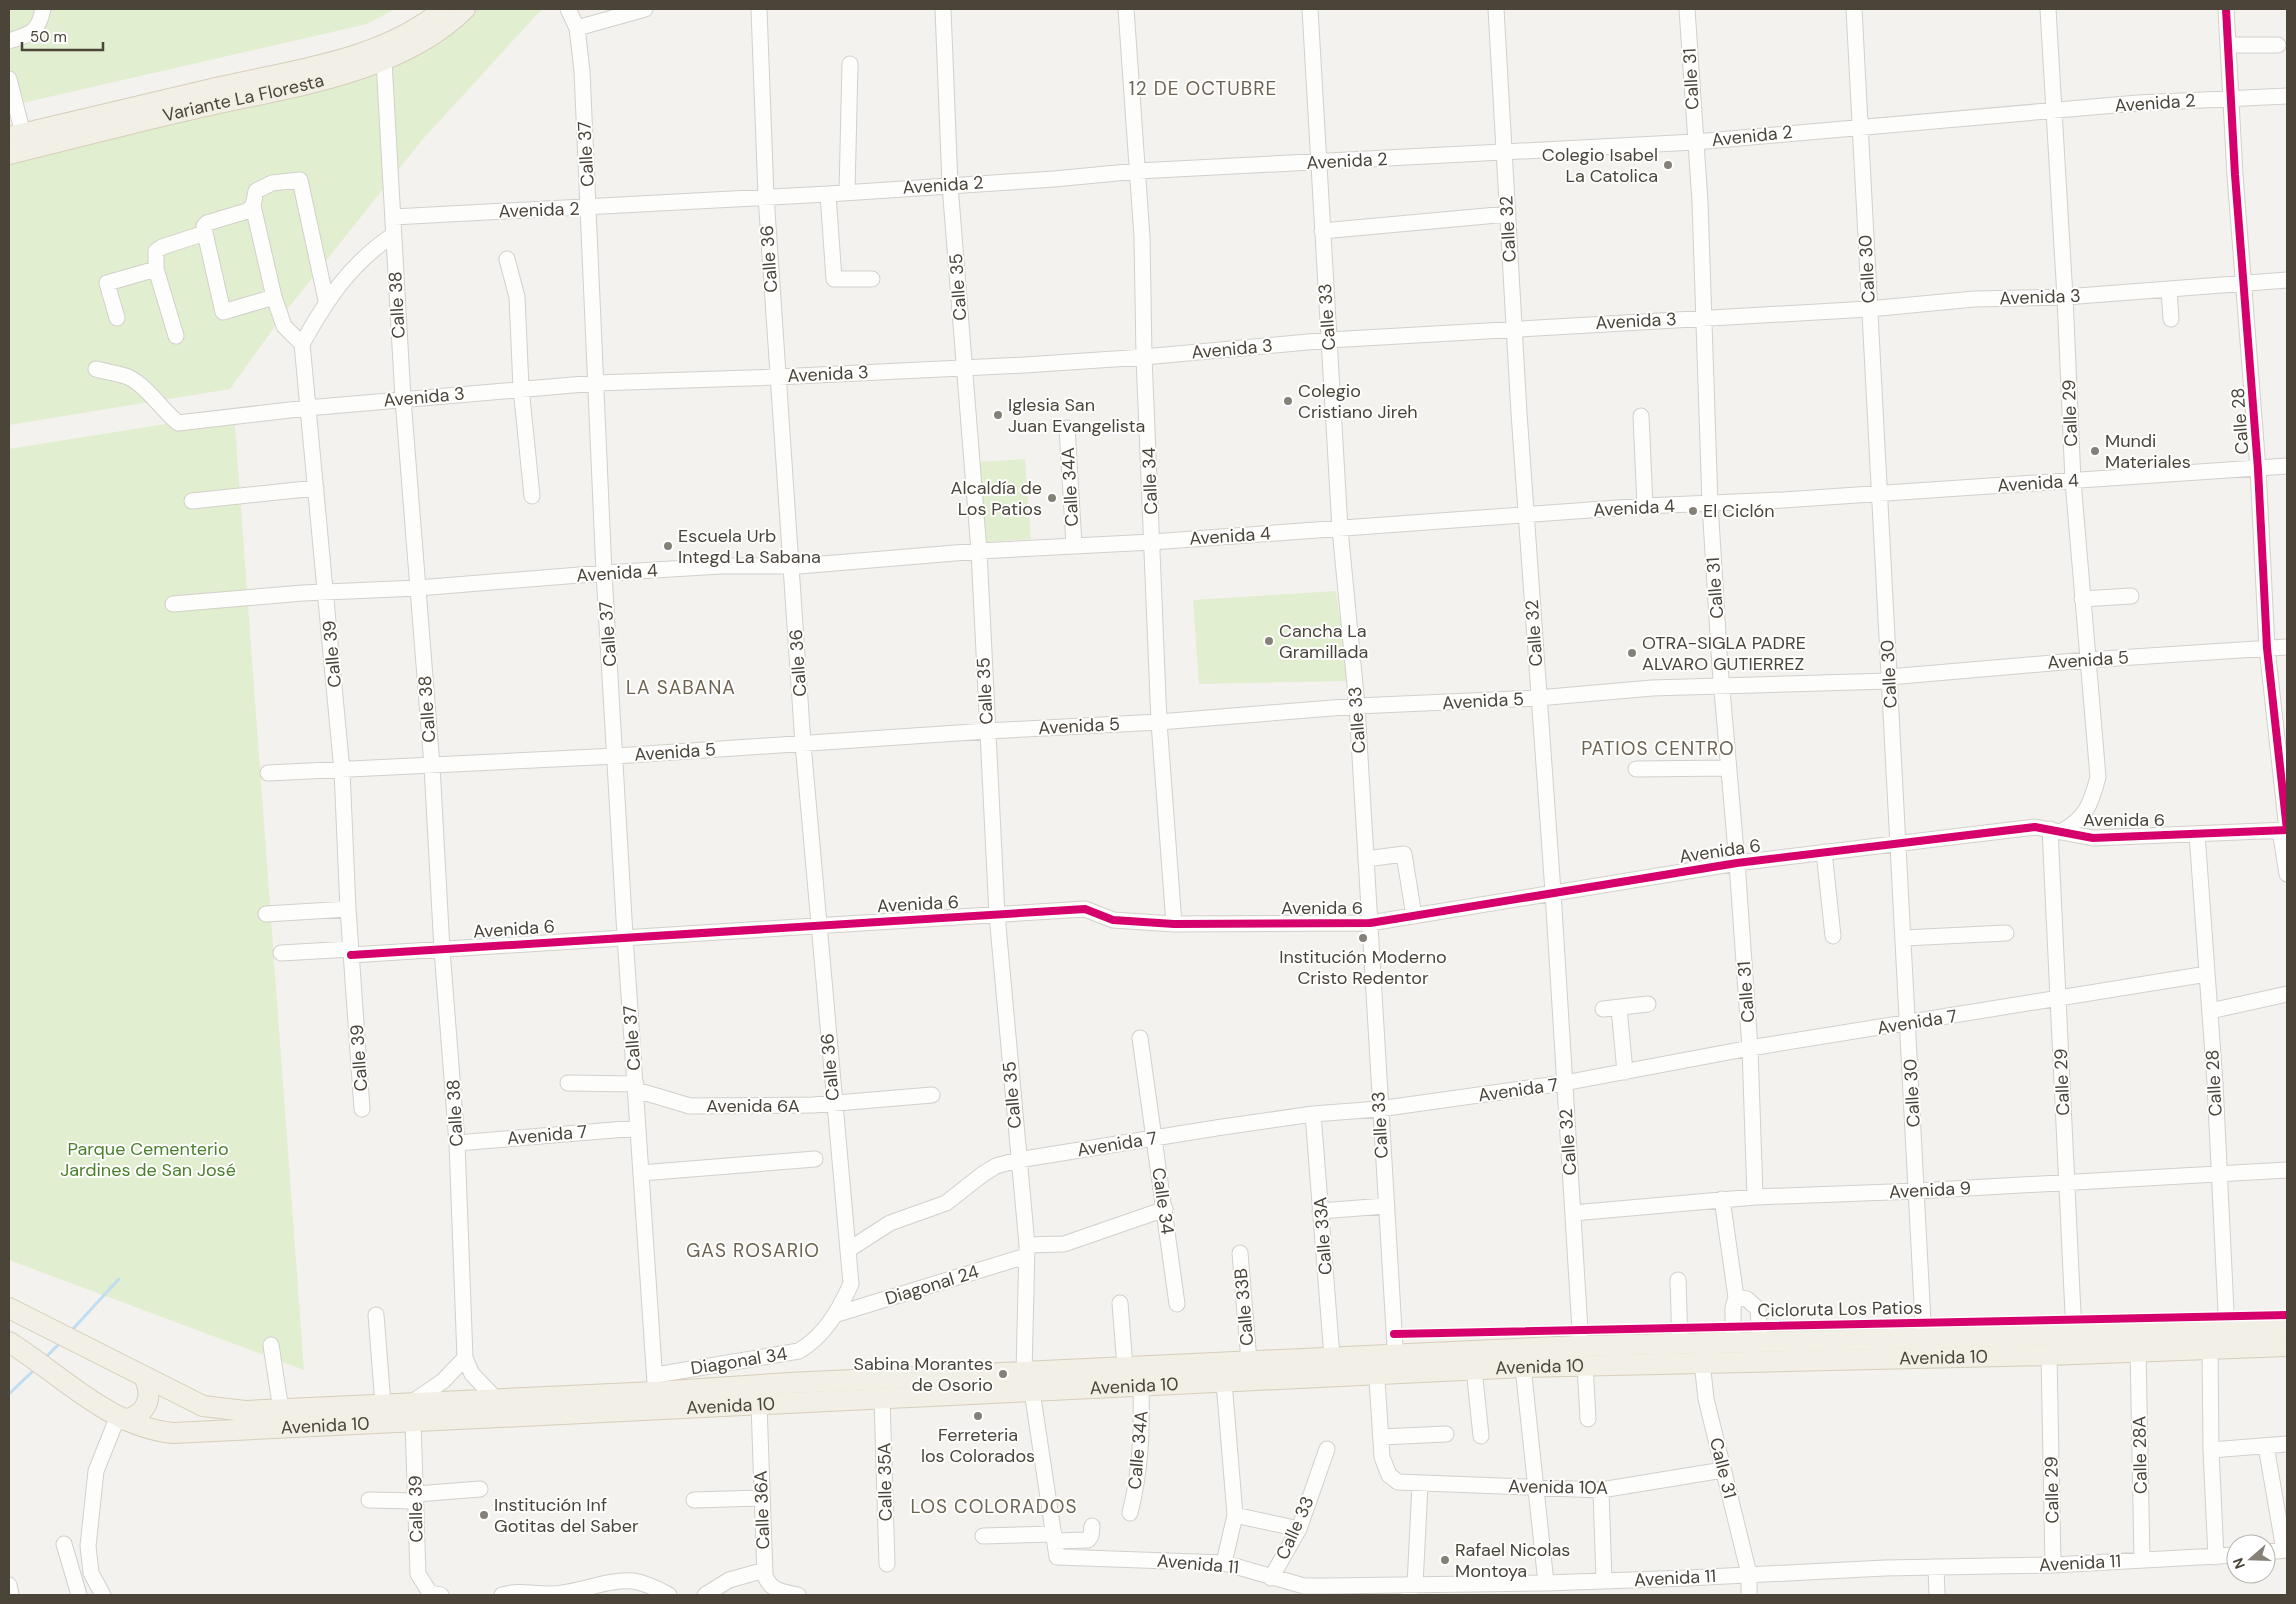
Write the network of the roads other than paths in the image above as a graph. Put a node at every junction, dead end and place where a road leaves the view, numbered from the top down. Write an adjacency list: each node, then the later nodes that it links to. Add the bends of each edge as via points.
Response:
1 (43, 9): 16 (street, via 40,23 32,34)
2 (444, 9): 21 (main road, Variante La Floresta, via 398,40)
3 (465, 9): 19 (main road, Variante La Floresta, via 431,37)
4 (568, 9): 15 (street, Calle 37)
5 (645, 9): 15 (street)
6 (759, 9): 36 (street, Calle 36)
7 (943, 9): 33 (street, Calle 35)
8 (1126, 9): 32 (street, Calle 34)
9 (1310, 9): 31 (street, Calle 33)
10 (1496, 9): 29 (street, Calle 32)
11 (1687, 9): 28 (street, Calle 31)
12 (1854, 9): 26 (street, Calle 30)
13 (2048, 9): 25 (street, Calle 29)
14 (2226, 9): 17 (street, Calle 28)
15 (577, 28): 38 (street, Calle 37)
16 (9, 41)
17 (2229, 45): 18 (street); 24 (street, Calle 28)
18 (2278, 45)
19 (384, 61): 21 (main road, Variante La Floresta); 40 (street, Calle 38)
20 (850, 64): 34 (street)
21 (340, 67): 27 (main road, Variante La Floresta); 30 (main road, Variante La Floresta)
22 (9, 79): 27 (street)
23 (2287, 96): 24 (street, Avenida 2)
24 (2232, 98): 25 (street, Avenida 2); 48 (street, Calle 28)
25 (2054, 111): 26 (street, Avenida 2); 51 (street, Calle 29)
26 (1860, 127): 28 (street, Avenida 2); 53 (street, Calle 30)
27 (16, 135)
28 (1695, 142): 29 (street, Avenida 2); 54 (street, Calle 31)
29 (1505, 153): 31 (street, Avenida 2); 39 (street, Calle 32)
30 (9, 154)
31 (1318, 162): 32 (street, Avenida 2); 41 (street, Calle 33)
32 (1138, 171): 33 (street, Avenida 2); 61 (street, Calle 34)
33 (950, 184): 34 (street, Avenida 2); 62 (street, Calle 35)
34 (847, 192): 35 (street, Avenida 2)
35 (828, 194): 36 (street, Avenida 2); 46 (street, via 834,279)
36 (766, 196): 38 (street, Avenida 2); 64 (street, Calle 36)
37 (253, 206): 42 (street, via 247,211 206,223); 50 (street); 52 (street, via 256,191 272,183 300,180)
38 (588, 208): 40 (street, Avenida 2); 65 (street, Calle 37)
39 (1508, 214): 41 (street); 57 (street, Calle 32)
40 (400, 217): 43 (street, Calle 38)
41 (1322, 231): 59 (street, Calle 33)
42 (205, 233): 45 (street, via 162,247 156,252); 50 (street, via 224,312)
43 (394, 235): 52 (street, via 356,264); 67 (street, Calle 38)
44 (507, 259): 66 (street, via 517,297)
45 (156, 269): 55 (street, via 107,283); 58 (street)
46 (872, 279)
47 (2287, 280): 48 (street, Avenida 3)
48 (2245, 283): 49 (street, Avenida 3); 72 (street, Calle 28)
49 (2169, 289): 51 (street, Avenida 3); 56 (street)
50 (274, 297): 60 (street, via 284,326)
51 (2065, 297): 53 (street, Avenida 3, via 1974,300); 73 (street, Calle 29)
52 (326, 300): 60 (street)
53 (1869, 309): 54 (street, Avenida 3); 75 (street, Calle 30)
54 (1704, 317): 57 (street, Avenida 3); 78 (street, Calle 31)
55 (117, 318)
56 (2171, 319)
57 (1514, 328): 59 (street, Avenida 3); 80 (street, Calle 32)
58 (176, 336)
59 (1328, 340): 61 (street, Avenida 3); 81 (street, Calle 33)
60 (302, 344): 68 (street, Calle 39)
61 (1144, 357): 62 (street, Avenida 3); 82 (street, Calle 34)
62 (964, 367): 64 (street, Avenida 3); 84 (street, Calle 35)
63 (96, 370): 68 (street, Avenida 3, via 126,376 140,384 178,423)
64 (777, 377): 65 (street, Avenida 3); 85 (street, Calle 36)
65 (596, 383): 66 (street, Avenida 3); 86 (street, Calle 37)
66 (521, 388): 67 (street, Avenida 3); 76 (street)
67 (403, 400): 68 (street, Avenida 3); 87 (street, Calle 38)
68 (307, 408): 74 (street, Calle 39)
69 (1641, 416): 79 (street)
70 (1067, 428): 83 (street, Calle 34A)
71 (2287, 466): 72 (street, Avenida 4)
72 (2258, 468): 73 (street, Avenida 4); 93 (street, Calle 28)
73 (2073, 481): 75 (street, Avenida 4); 90 (street, Calle 29)
74 (316, 488): 77 (street); 88 (street, Calle 39)
75 (1880, 493): 78 (street, Avenida 4); 95 (street, Calle 30)
76 (532, 496)
77 (192, 501)
78 (1710, 504): 79 (street, Avenida 4); 96 (street, Calle 31)
79 (1645, 506): 80 (street, Avenida 4)
80 (1526, 515): 81 (street, Avenida 4); 97 (street, Calle 32)
81 (1340, 529): 82 (street, Avenida 4); 98 (street, Calle 33)
82 (1152, 542): 83 (street, Avenida 4); 99 (street, Calle 34)
83 (1074, 545): 84 (street, Avenida 4)
84 (979, 551): 85 (street, Avenida 4); 100 (street, Calle 35)
85 (792, 565): 86 (street, Avenida 4); 101 (street, Calle 36)
86 (604, 573): 87 (street, Avenida 4); 102 (street, Calle 37)
87 (418, 588): 88 (street, Avenida 4); 103 (street, Calle 38)
88 (327, 592): 91 (street, Avenida 4); 106 (street, Calle 39)
89 (2130, 596): 90 (street)
90 (2082, 599): 94 (street, Calle 29)
91 (174, 604)
92 (2287, 647): 93 (street, Avenida 5)
93 (2267, 648): 94 (street, Avenida 5); 108 (street, Calle 28)
94 (2087, 660): 95 (street, Avenida 5); 109 (street, Calle 29, via 2098,777 2092,803 2081,816)
95 (1889, 679): 96 (street, Avenida 5); 111 (street, Calle 30)
96 (1722, 686): 97 (street, Avenida 5, via 1652,688); 104 (street, Calle 31)
97 (1538, 698): 98 (street, Avenida 5); 116 (street, Calle 32)
98 (1357, 706): 99 (street, Avenida 5); 113 (street, Calle 33)
99 (1159, 722): 100 (street, Avenida 5); 122 (street, Calle 34)
100 (987, 730): 101 (street, Avenida 5); 119 (street, Calle 35)
101 (803, 744): 102 (street, Avenida 5); 123 (street, Calle 36)
102 (616, 756): 103 (street, Avenida 5); 125 (street, Calle 37)
103 (432, 766): 106 (street, Avenida 5); 128 (street, Calle 38)
104 (1729, 768): 105 (street); 114 (street, Calle 31)
105 (1636, 769)
106 (342, 770): 107 (street, Avenida 5); 117 (street, Calle 39)
107 (268, 774)
108 (2284, 830): 110 (street, Avenida 6); 115 (street, Calle 28)
109 (2055, 831): 110 (street, Avenida 6, via 2093,838); 111 (street, Avenida 6, via 2035,827); 133 (street, Calle 29)
110 (2197, 834): 131 (street, Calle 28)
111 (1896, 842): 112 (street, Avenida 6); 127 (street, Calle 30)
112 (1824, 852): 114 (street, Avenida 6); 126 (street)
113 (1366, 859): 120 (street, via 1404,854); 121 (street, Calle 33)
114 (1737, 862): 116 (street, Avenida 6); 140 (street, Calle 31)
115 (2287, 874)
116 (1553, 892): 120 (street, Avenida 6); 143 (street, Calle 32)
117 (348, 909): 118 (street); 129 (street, Calle 39)
118 (266, 914)
119 (997, 915): 122 (street, Avenida 6, via 1085,909 1113,920); 123 (street, Avenida 6); 154 (street, Calle 35)
120 (1414, 916): 121 (street, Avenida 6)
121 (1370, 923): 122 (street, Avenida 6); 148 (street, Calle 33)
122 (1174, 924)
123 (818, 925): 125 (street, Avenida 6); 146 (street, Calle 36)
124 (2006, 933): 127 (street)
125 (625, 936): 128 (street, Avenida 6); 144 (street, Calle 37)
126 (1833, 936)
127 (1904, 938): 138 (street, Calle 30)
128 (442, 950): 129 (street, Avenida 6); 152 (street, Calle 38)
129 (351, 952): 130 (street, Avenida 6); 147 (street, Calle 39)
130 (281, 954)
131 (2207, 974): 133 (street, Avenida 7); 137 (street, Calle 28)
132 (2287, 994): 137 (street)
133 (2058, 1000): 138 (street, Avenida 7); 158 (street, Calle 29)
134 (1648, 1004): 135 (street)
135 (1619, 1008): 136 (street); 141 (street)
136 (1603, 1009)
137 (2210, 1011): 157 (street, Calle 28)
138 (1908, 1023): 140 (street, Avenida 7); 159 (street, Calle 30)
139 (1140, 1038): 151 (street, Calle 34)
140 (1750, 1048): 141 (street, Avenida 7); 160 (street, Calle 31)
141 (1625, 1072): 143 (street, Avenida 7)
142 (568, 1083): 144 (street, Avenida 6A)
143 (1564, 1083): 148 (street, Avenida 7); 165 (street, Calle 32)
144 (636, 1087): 146 (street, Avenida 6A, via 690,1106); 150 (street, Calle 37)
145 (932, 1095): 146 (street, Avenida 6A)
146 (834, 1103): 166 (street, Calle 36)
147 (362, 1109)
148 (1379, 1109): 149 (street, Avenida 7); 162 (street, Calle 33)
149 (1313, 1114): 151 (street, Avenida 7); 164 (street, Calle 33A)
150 (638, 1128): 152 (street, Avenida 7); 156 (street, Calle 37)
151 (1155, 1138): 154 (street, Avenida 7); 163 (street, Calle 34)
152 (457, 1143): 191 (street, Calle 38)
153 (815, 1159): 156 (street)
154 (1018, 1160): 166 (street, Avenida 7, via 983,1174 946,1203 890,1223); 167 (street, Calle 35)
155 (2287, 1170): 157 (street, Avenida 9)
156 (641, 1173): 202 (street, Calle 37)
157 (2218, 1175): 158 (street, Avenida 9); 177 (street, Calle 28)
158 (2066, 1183): 159 (street, Avenida 9); 178 (street, Calle 29)
159 (1917, 1191): 160 (street, Avenida 9); 179 (street, Calle 30)
160 (1755, 1196): 161 (street, Avenida 9)
161 (1722, 1199): 165 (street, Avenida 9); 170 (street)
162 (1385, 1206): 164 (street); 194 (street, Calle 33)
163 (1165, 1209): 167 (street, via 1064,1244); 172 (street, Calle 34)
164 (1320, 1211): 190 (street, Calle 33A)
165 (1573, 1213): 189 (street, Calle 32)
166 (848, 1250): 174 (street, Calle 36, via 851,1284)
167 (1027, 1251): 174 (street, Diagonal 24); 199 (street, Calle 35)
168 (1240, 1253): 192 (street, Calle 33B)
169 (1678, 1280): 183 (street)
170 (1736, 1297): 180 (street, via 1747,1300 1758,1309); 182 (street, via 1732,1308)
171 (1120, 1303): 195 (street)
172 (1177, 1304)
173 (9, 1308): 198 (main road, Avenida 10)
174 (838, 1314): 202 (street, Diagonal 34, via 799,1351)
175 (376, 1315): 205 (street)
176 (2287, 1330): 177 (main road, Avenida 10)
177 (2227, 1332): 178 (main road, Avenida 10)
178 (2074, 1335): 179 (main road, Avenida 10)
179 (1922, 1339): 180 (main road, Avenida 10)
180 (1760, 1342): 182 (main road, Avenida 10)
181 (10, 1343): 209 (main road, Avenida 10)
182 (1733, 1343): 183 (main road, Avenida 10)
183 (1680, 1344): 189 (main road, Avenida 10)
184 (271, 1345): 207 (street)
185 (2287, 1346): 186 (main road, Avenida 10)
186 (2210, 1349): 187 (main road, Avenida 10); 217 (street)
187 (2138, 1351): 188 (main road, Avenida 10); 239 (street, Calle 28A)
188 (2048, 1355): 193 (main road, Avenida 10); 242 (street, Calle 29)
189 (1582, 1356): 193 (main road, Avenida 10); 194 (main road, Avenida 10); 196 (main road, Avenida 10); 210 (street, Calle 32)
190 (1332, 1357): 192 (main road, Avenida 10); 194 (main road, Avenida 10)
191 (465, 1358): 203 (street, Calle 38, via 472,1374); 208 (street)
192 (1249, 1361): 195 (main road, Avenida 10)
193 (1702, 1362): 218 (street, Calle 31, via 1706,1399)
194 (1386, 1364): 197 (main road, Avenida 10); 200 (main road, Avenida 10); 213 (street, Calle 33)
195 (1125, 1367): 199 (main road, Avenida 10)
196 (1523, 1367): 197 (main road, Avenida 10); 221 (street)
197 (1474, 1369): 212 (street)
198 (144, 1377): 207 (main road, Avenida 10, via 203,1406 245,1411); 209 (main road, via 150,1395 147,1404 142,1412)
199 (1028, 1382): 201 (main road, Avenida 10); 202 (main road, Avenida 10, via 789,1383); 204 (main road, Avenida 10); 233 (street, Calle 35)
200 (1224, 1382): 201 (main road, Avenida 10); 229 (street)
201 (1142, 1386): 228 (street, Calle 34A, via 1142,1442)
202 (655, 1392): 203 (main road, Avenida 10); 206 (main road, Avenida 10); 208 (main road, Avenida 10)
203 (496, 1399): 208 (main road, Avenida 10)
204 (882, 1399): 206 (main road, Avenida 10); 241 (street, Calle 35A)
205 (383, 1404): 207 (main road, Avenida 10); 208 (main road, Avenida 10)
206 (759, 1404): 225 (street, Calle 36A)
207 (281, 1410)
208 (412, 1412): 209 (main road, Avenida 10, via 173,1433 158,1432); 224 (street, Calle 39)
209 (122, 1418): 254 (street, via 96,1471 88,1546 91,1573)
210 (1588, 1419)
211 (1446, 1434): 213 (street)
212 (1481, 1436)
213 (1380, 1437): 219 (street, Calle 33)
214 (2287, 1444): 215 (street)
215 (2266, 1446): 217 (street); 235 (street)
216 (1327, 1448): 231 (street, Calle 33)
217 (2210, 1450): 236 (street)
218 (1723, 1470): 223 (street, Avenida 10A); 245 (street, Calle 31)
219 (1389, 1475): 220 (street, Avenida 10A, via 1398,1482)
220 (1420, 1485): 221 (street, Avenida 10A); 250 (street)
221 (1536, 1488): 223 (street, Avenida 10A); 248 (street)
222 (480, 1489): 224 (street)
223 (1601, 1490): 247 (street)
224 (416, 1497): 226 (street); 251 (street, Calle 39, via 418,1574)
225 (761, 1498): 227 (street); 244 (street, Calle 36A)
226 (369, 1500)
227 (694, 1500)
228 (1130, 1513)
229 (1235, 1515): 231 (street); 240 (street)
230 (1092, 1526): 233 (street, via 1088,1540)
231 (1299, 1528): 246 (street, Calle 33)
232 (984, 1536): 233 (street)
233 (1054, 1537): 238 (street, Calle 35)
234 (64, 1544): 253 (street)
235 (2286, 1550)
236 (2216, 1556): 237 (street, Avenida 11); 239 (street, Avenida 11)
237 (2226, 1556)
238 (1057, 1557): 240 (street, Avenida 11)
239 (2142, 1560): 242 (street, Avenida 11)
240 (1224, 1563): 246 (street, Avenida 11)
241 (887, 1564)
242 (2053, 1564): 243 (street, Avenida 11)
243 (1936, 1567): 245 (street, Avenida 11); 260 (street)
244 (765, 1570): 257 (street, via 729,1580); 258 (street, Calle 36A, via 768,1584 777,1590)
245 (1749, 1574): 247 (street, Avenida 11); 259 (street, Calle 31)
246 (1272, 1578): 250 (street, Avenida 11, via 1304,1586)
247 (1604, 1581): 248 (street, Avenida 11)
248 (1546, 1583): 250 (street, Avenida 11)
249 (9, 1585): 252 (street)
250 (1410, 1590)
251 (435, 1594)
252 (11, 1595)
253 (79, 1595)
254 (103, 1595)
255 (502, 1595): 256 (street, via 517,1592 547,1594 634,1582)
256 (669, 1595)
257 (705, 1595)
258 (798, 1595)
259 (1749, 1595)
260 (1937, 1595)

